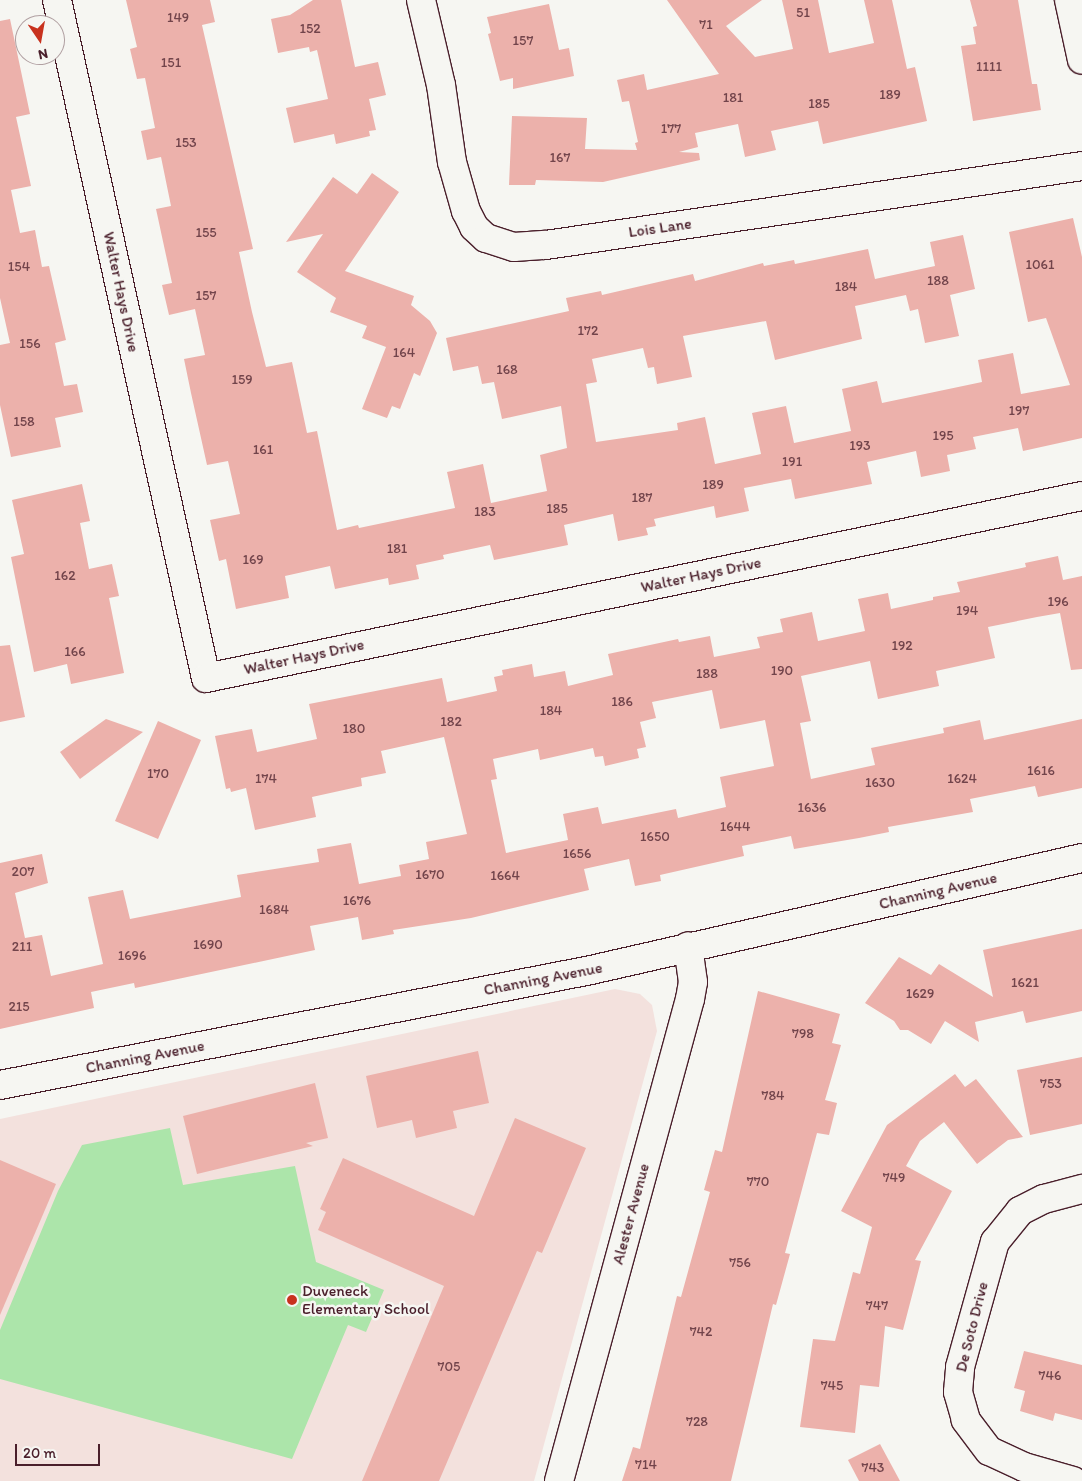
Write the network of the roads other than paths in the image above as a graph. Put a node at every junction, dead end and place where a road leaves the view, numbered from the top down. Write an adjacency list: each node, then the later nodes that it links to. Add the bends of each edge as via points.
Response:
1 (57, 0): 6 (street, Walter Hays Drive, via 206,678)
2 (421, 0): 5 (street, Lois Lane, via 452,162 466,211 474,227 486,238 514,247 546,245)
3 (1069, 0): 4 (street)
4 (1082, 60)
5 (1082, 166)
6 (1082, 496)
7 (1082, 858): 8 (street, Channing Avenue)
8 (688, 946): 9 (street, Channing Avenue, via 591,970); 11 (street, Alester Avenue, via 693,982 690,999)
9 (0, 1085)
10 (1082, 1189): 12 (street, De Soto Drive, via 1044,1199 1020,1212 995,1242 960,1367 958,1392 966,1420 989,1451 1024,1467)
11 (559, 1481)
12 (1073, 1481)

